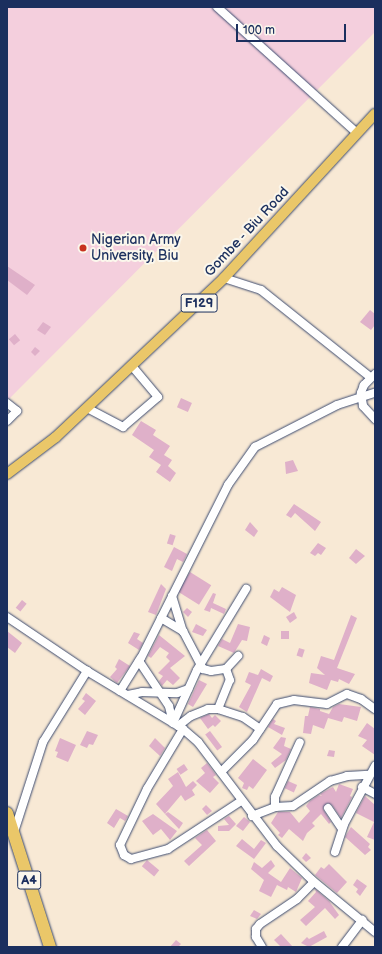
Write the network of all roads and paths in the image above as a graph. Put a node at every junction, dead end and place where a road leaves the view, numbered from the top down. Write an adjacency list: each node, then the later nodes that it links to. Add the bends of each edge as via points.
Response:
1 (217, 7): 3 (street)
2 (375, 114): 3 (main road, Gombe - Biu Road / F129)
3 (357, 133): 4 (main road, Gombe - Biu Road / F129)
4 (224, 278): 5 (main road, Gombe - Biu Road / F129); 6 (street, via 261,290)
5 (132, 366): 10 (main road, Gombe - Biu Road / F129); 10 (street, via 158,396 152,402 123,427)
6 (372, 375): 8 (street, via 364,385)
7 (375, 393): 8 (street)
8 (362, 397): 11 (street, via 363,406); 15 (street, via 337,405 255,447 228,485)
9 (7, 403): 12 (street, via 17,411)
10 (87, 408): 13 (main road, Gombe - Biu Road / F129, via 56,437)
11 (375, 418)
12 (8, 419)
13 (7, 474)
14 (246, 588): 21 (street)
15 (172, 596): 17 (street); 18 (street)
16 (7, 617): 23 (street)
17 (161, 618): 18 (street); 20 (street)
18 (183, 631): 21 (street)
19 (238, 656): 22 (street)
20 (139, 661): 25 (street); 26 (street)
21 (200, 665): 22 (street, via 211,671); 24 (street)
22 (226, 669): 27 (street, via 230,680)
23 (87, 671): 25 (street); 43 (street, via 43,742)
24 (188, 690): 26 (street); 29 (street)
25 (124, 693): 26 (street); 29 (street)
26 (161, 694): 29 (street)
27 (218, 708): 29 (street, via 191,716); 30 (street, via 243,716)
28 (375, 709): 30 (street, via 361,699 347,694 327,704 294,700 277,704)
29 (178, 726): 33 (street, via 198,742); 37 (street, via 120,845 124,855 132,859 168,849)
30 (260, 729): 33 (street, via 253,740)
31 (300, 742): 38 (street, via 275,797)
32 (375, 766): 34 (street)
33 (221, 772): 37 (street)
34 (369, 775): 35 (street); 38 (street, via 347,776 330,781 293,806)
35 (362, 787): 36 (street); 42 (street)
36 (375, 794)
37 (241, 802): 41 (street)
38 (275, 807): 41 (street)
39 (328, 808): 42 (street)
40 (7, 813): 43 (highway, A4)
41 (252, 816): 45 (street, via 277,846)
42 (342, 829): 44 (street)
43 (14, 832): 48 (highway, A4)
44 (335, 852)
45 (314, 882): 46 (street); 49 (street, via 297,899 256,929 256,937)
46 (362, 920): 47 (street); 50 (street)
47 (375, 932)
48 (50, 947)
49 (262, 947)
50 (342, 947)

